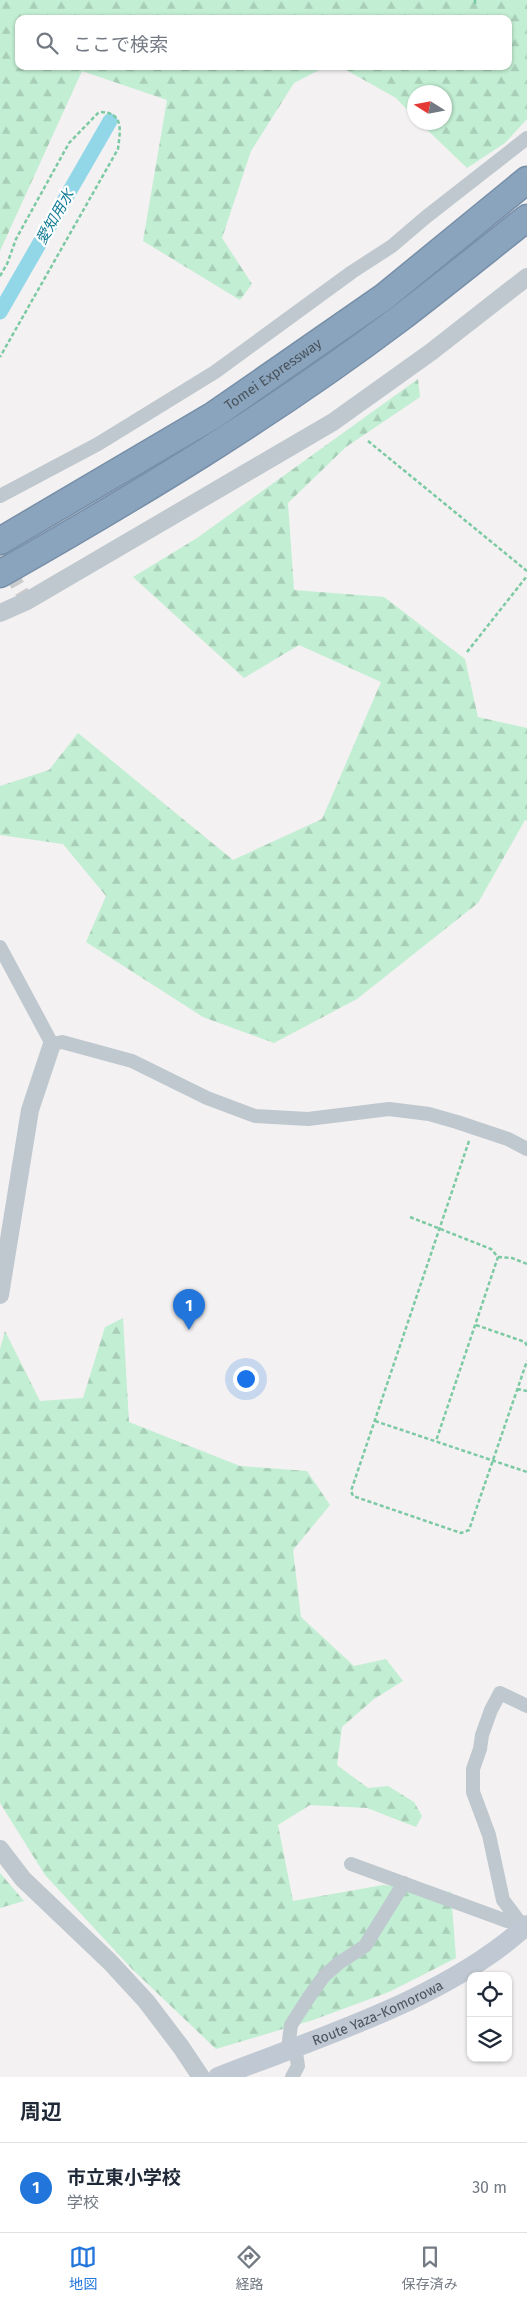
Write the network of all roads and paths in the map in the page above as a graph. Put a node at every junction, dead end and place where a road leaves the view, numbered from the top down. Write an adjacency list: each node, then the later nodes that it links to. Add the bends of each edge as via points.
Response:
1 (475, 0): 2 (path)
2 (475, 6)
3 (527, 138): 10 (street, via 392,246 215,372 98,444)
4 (527, 180): 11 (highway, Tomei Expressway, via 384,297 214,415)
5 (527, 218): 13 (highway, Tomei Expressway, via 398,319 239,430)
6 (0, 276): 8 (path, via 16,239 69,143 99,112 107,112 118,119 121,125 118,149)
7 (527, 277): 15 (street, via 431,352 333,422 28,601)
8 (0, 357)
9 (368, 441): 12 (path)
10 (0, 496)
11 (0, 541)
12 (527, 571)
13 (0, 574)
14 (527, 576): 16 (path)
15 (0, 613)
16 (467, 652)
17 (0, 947): 18 (street)
18 (52, 1044): 19 (street, via 62,1042 132,1061 207,1098 255,1116 308,1119 389,1109 429,1114); 25 (street, via 30,1110)
19 (474, 1127): 20 (street); 22 (path)
20 (527, 1149)
21 (410, 1217): 22 (path)
22 (441, 1228): 23 (path, via 491,1249); 31 (path)
23 (498, 1257): 24 (path); 26 (path)
24 (527, 1264)
25 (0, 1296)
26 (476, 1325): 27 (path, via 525,1342); 32 (path)
27 (527, 1346)
28 (527, 1361): 29 (path)
29 (517, 1389): 30 (path); 33 (path)
30 (527, 1391)
31 (375, 1421): 32 (path); 33 (path, via 351,1491 353,1496 461,1533 469,1530)
32 (436, 1441): 33 (path)
33 (493, 1460): 34 (path)
34 (527, 1472)
35 (527, 1706): 39 (street, via 500,1693 482,1736 472,1781 504,1900)
36 (0, 1848): 41 (street, via 23,1879 146,2001)
37 (352, 1864): 38 (street)
38 (404, 1883): 39 (street); 40 (street, via 365,1946 338,1963 319,1983 291,2025)
39 (523, 1925): 40 (main road, Route Yaza-Komorowa, via 482,1960 424,1992)
40 (292, 2048): 42 (main road, Route Yaza-Komorowa); 43 (street, via 298,2066)
41 (201, 2077)
42 (218, 2077)
43 (292, 2077)

